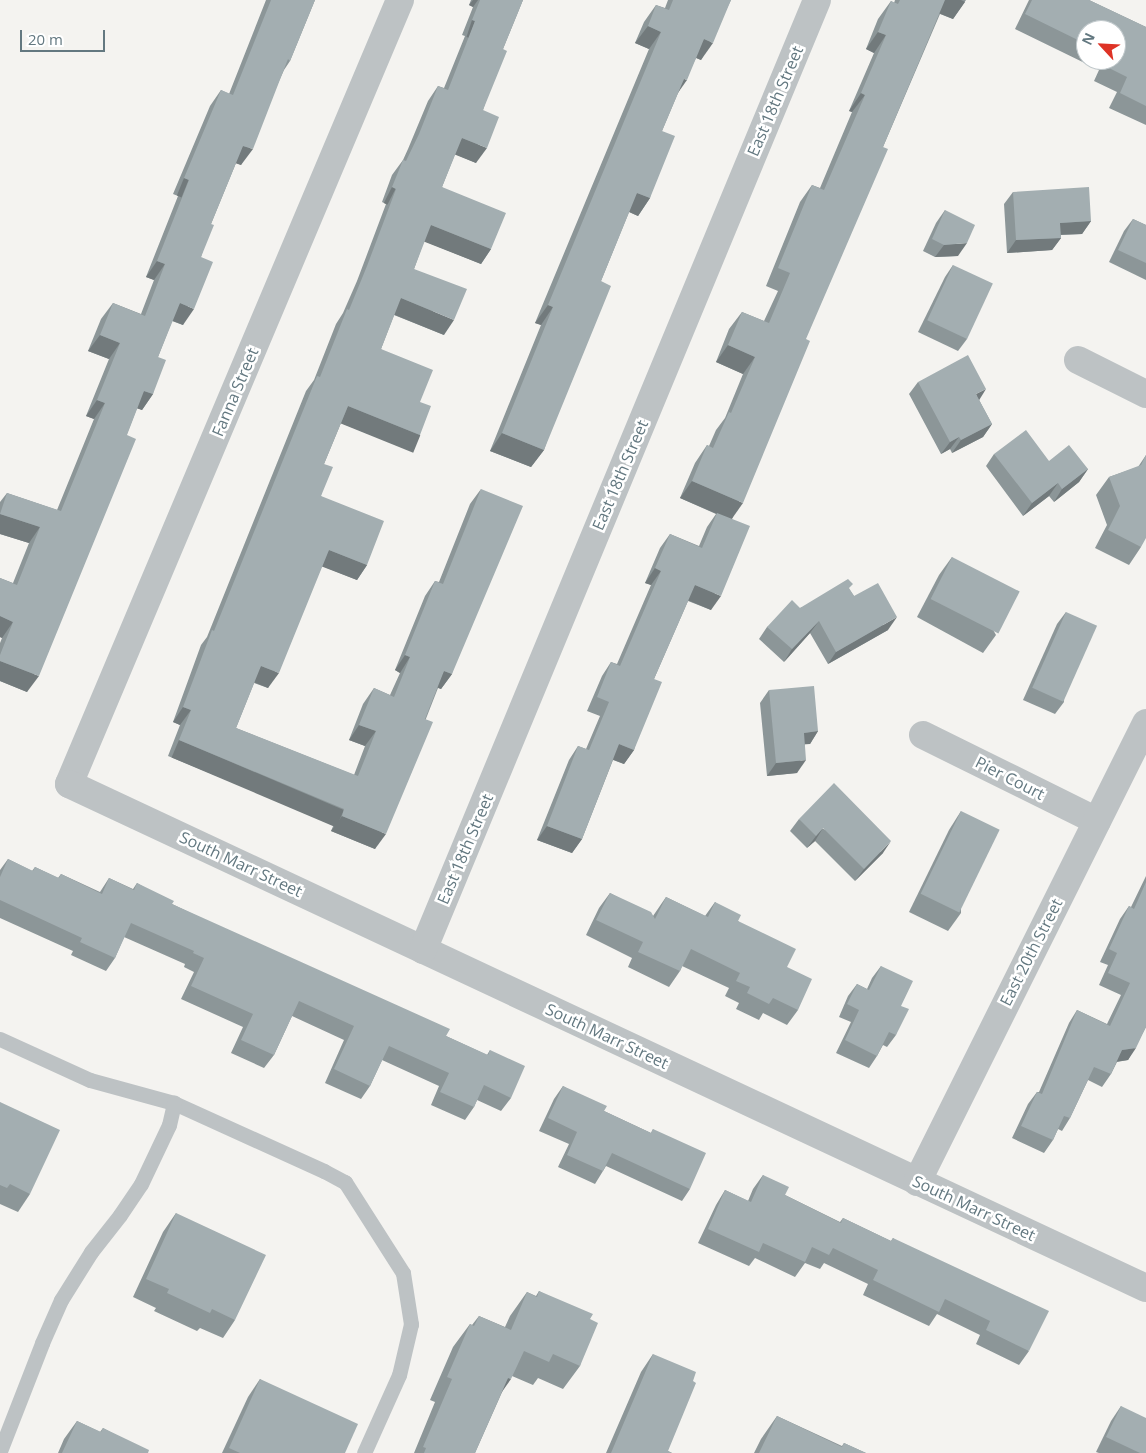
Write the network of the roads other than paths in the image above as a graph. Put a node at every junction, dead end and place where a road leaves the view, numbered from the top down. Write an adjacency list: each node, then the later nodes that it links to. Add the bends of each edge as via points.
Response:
1 (400, 0): 7 (street, Fanna Street)
2 (817, 0): 9 (street, East 18th Street)
3 (1078, 360): 4 (street)
4 (1146, 394)
5 (1146, 723): 8 (street, East 20th Street)
6 (923, 734): 8 (street, Pier Court)
7 (69, 784): 9 (street, South Marr Street)
8 (1097, 821): 12 (street, East 20th Street)
9 (423, 950): 12 (street, South Marr Street)
10 (0, 1039): 11 (lane, via 90,1080)
11 (174, 1103): 14 (lane, via 169,1125 140,1184 61,1300); 15 (lane, via 345,1182 403,1273 411,1324 399,1375)
12 (917, 1182): 13 (street, South Marr Street)
13 (1146, 1288)
14 (0, 1451)
15 (364, 1453)

